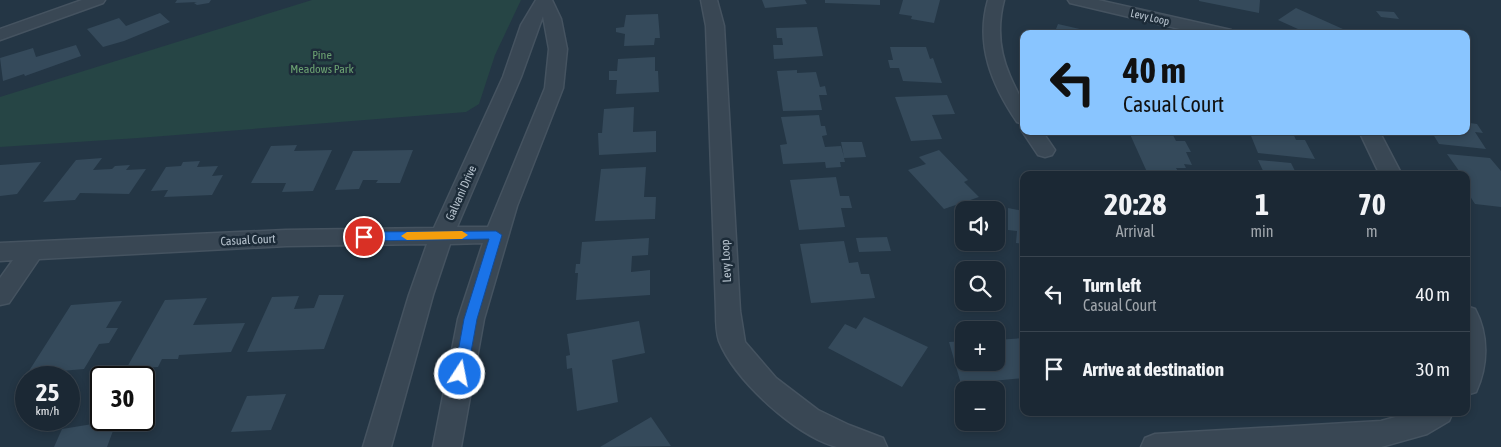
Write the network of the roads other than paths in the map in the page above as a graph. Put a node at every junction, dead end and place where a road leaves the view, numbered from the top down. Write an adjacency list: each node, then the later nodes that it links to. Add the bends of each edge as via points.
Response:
1 (97, 0): 7 (street)
2 (709, 0): 23 (street, Levy Loop, via 715,26 731,338 748,366 769,390 801,416 840,436)
3 (996, 0): 8 (street, via 990,21 991,43 997,69 1009,97)
4 (1076, 0): 6 (street, Levy Loop)
5 (549, 1): 13 (street, Galvani Drive, via 530,25 512,76); 14 (street, Galvani Drive, via 558,48 554,88)
6 (1207, 30)
7 (0, 35)
8 (1020, 112)
9 (1035, 135): 11 (street)
10 (1371, 135): 12 (street)
11 (1045, 150)
12 (1389, 171)
13 (442, 235): 14 (street, Casual Court); 15 (street, Casual Court, via 286,238); 21 (street, Galvani Drive)
14 (496, 235): 22 (street, Galvani Drive, via 471,319)
15 (34, 250): 16 (street, Casual Court); 17 (street)
16 (0, 252)
17 (0, 296)
18 (1470, 327): 19 (street, via 1473,358)
19 (1470, 369)
20 (1432, 416): 24 (street, via 1417,425 1381,434)
21 (377, 447)
22 (447, 447)
23 (873, 447)
24 (1155, 447)

